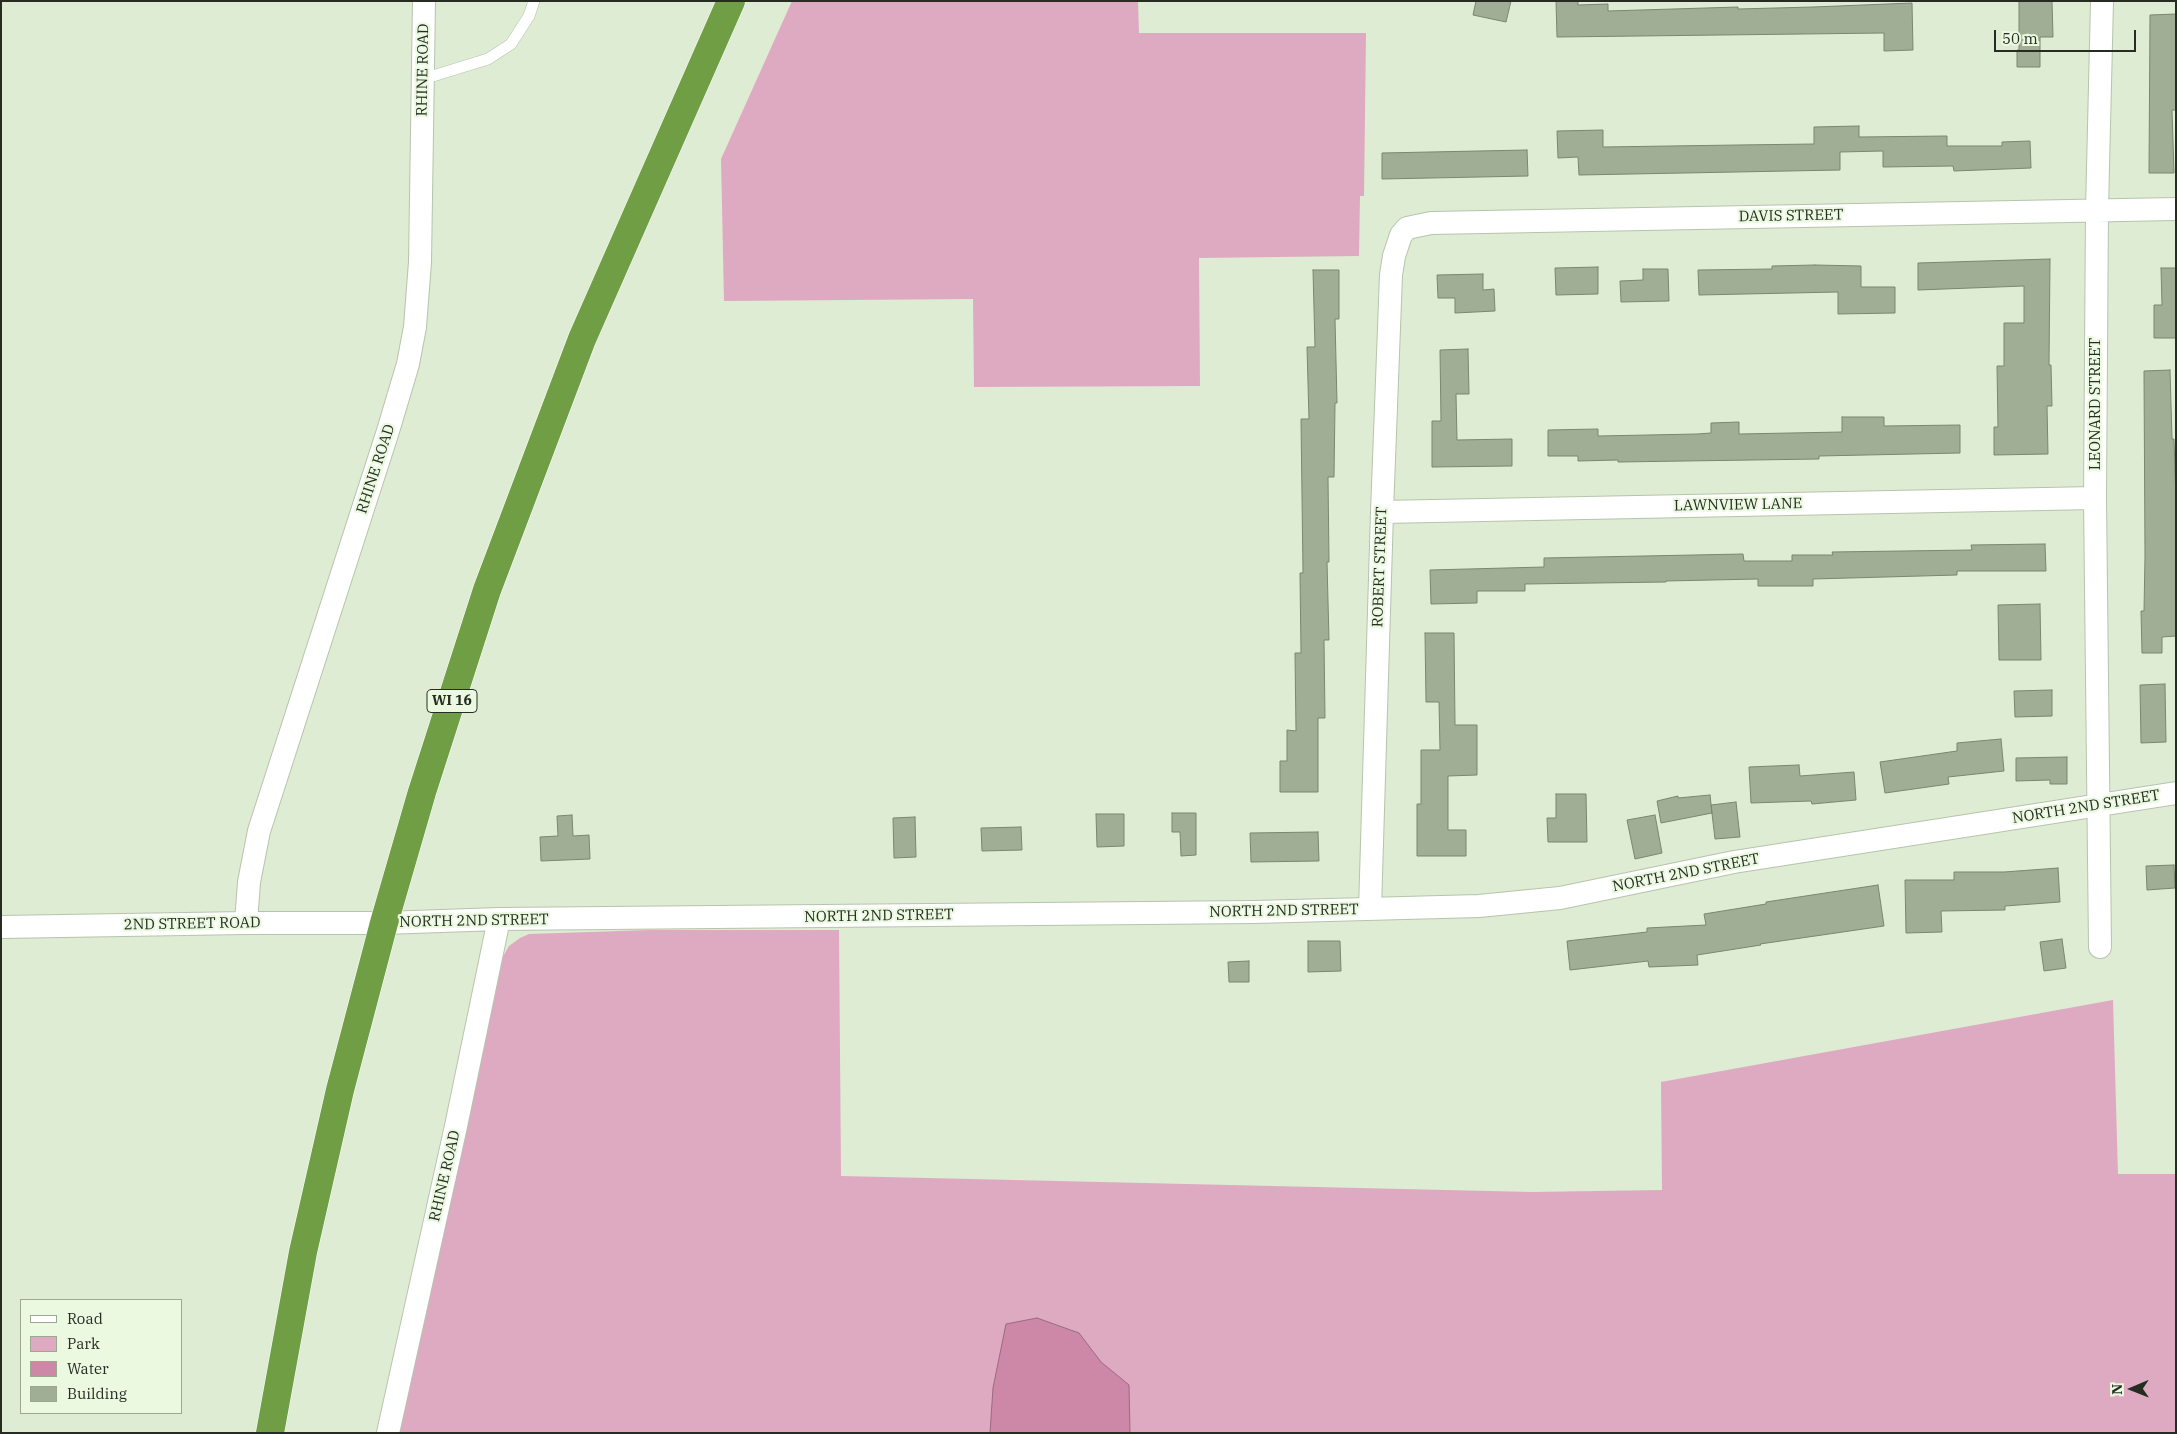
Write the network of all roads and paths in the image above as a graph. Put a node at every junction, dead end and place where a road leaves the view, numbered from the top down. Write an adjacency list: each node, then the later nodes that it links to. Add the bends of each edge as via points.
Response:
1 (424, 1): 5 (street, RHINE ROAD)
2 (534, 1): 5 (lane, via 512,44 488,59)
3 (731, 1): 16 (highway, WI 16, via 575,358 488,590 422,792)
4 (2102, 1): 7 (street, LEONARD STREET)
5 (423, 79): 15 (street, RHINE ROAD, via 420,262 415,327 408,364 259,830)
6 (2176, 209): 7 (street, DAVIS STREET)
7 (2097, 210): 8 (street, DAVIS STREET, via 1431,222); 9 (street, LEONARD STREET)
8 (1407, 228): 10 (street, ROBERT STREET, via 1401,235 1391,275)
9 (2095, 498): 10 (street, LAWNVIEW LANE); 12 (street, LEONARD STREET)
10 (1382, 512): 13 (street, ROBERT STREET)
11 (2176, 793): 12 (street, NORTH 2ND STREET)
12 (2099, 806): 13 (street, NORTH 2ND STREET, via 1734,862 1560,898 1479,906); 18 (street, LEONARD STREET)
13 (1370, 909): 14 (street, NORTH 2ND STREET)
14 (499, 919): 16 (street, NORTH 2ND STREET); 20 (street, RHINE ROAD)
15 (246, 923): 16 (street, 2ND STREET ROAD); 17 (street, 2ND STREET ROAD)
16 (384, 923): 19 (highway, WI 16, via 307,1233)
17 (1, 927)
18 (2100, 947)
19 (270, 1433)
20 (388, 1433)

